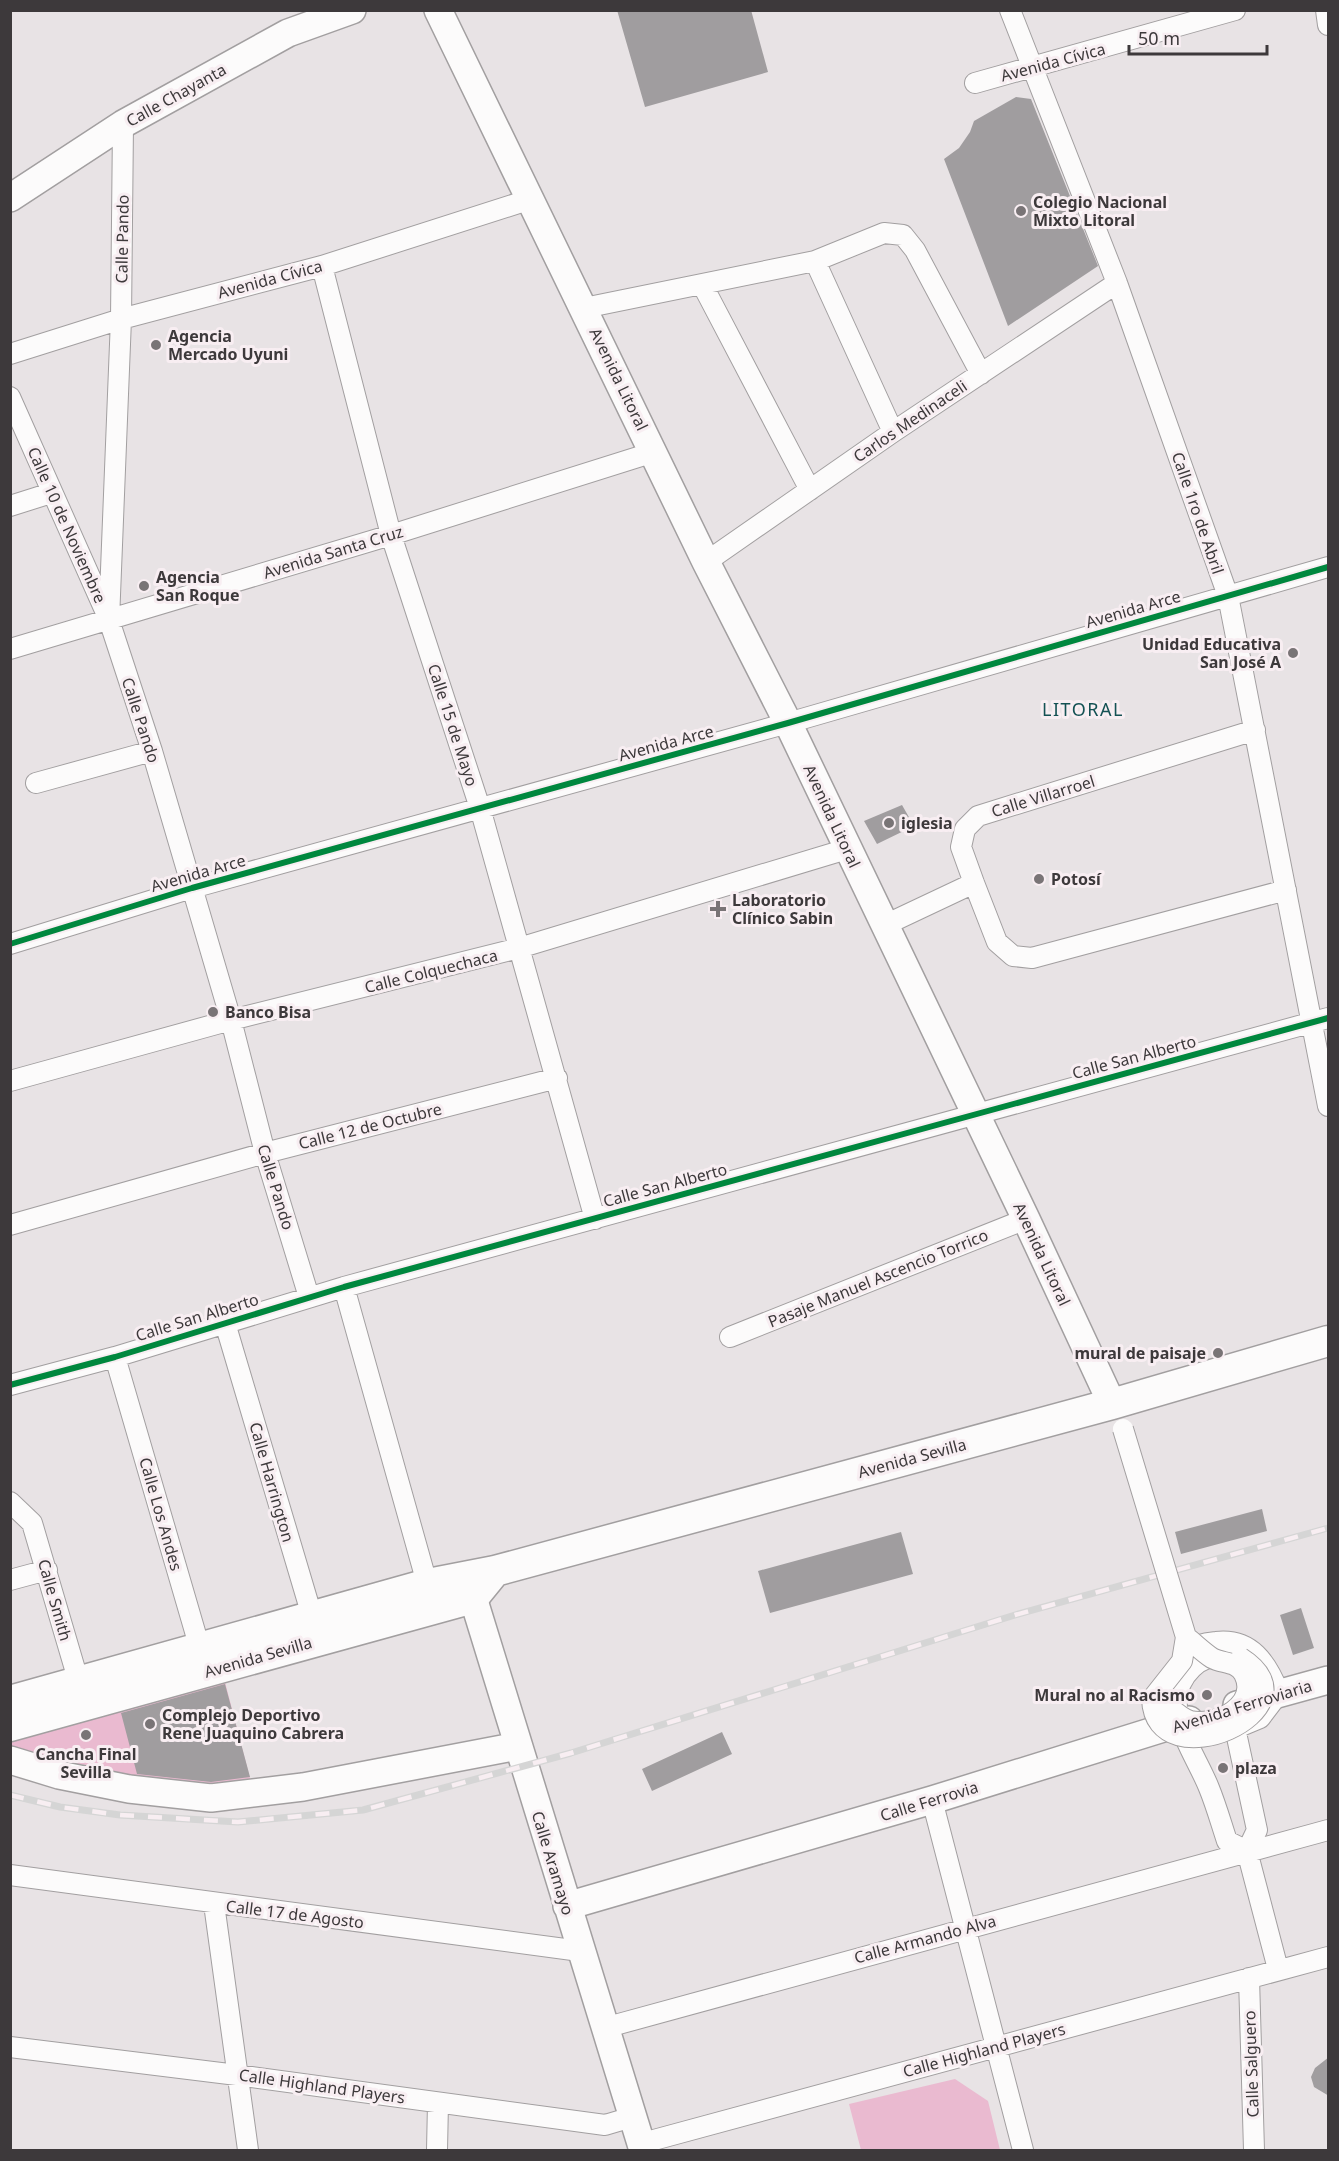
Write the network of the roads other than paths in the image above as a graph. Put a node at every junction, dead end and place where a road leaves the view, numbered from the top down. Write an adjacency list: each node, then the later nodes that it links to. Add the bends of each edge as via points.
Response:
1 (352, 10): 9 (main road, Calle Chayanta, via 288,33)
2 (438, 10): 11 (main road, Avenida Litoral)
3 (1010, 10): 7 (street, Calle 1ro de Abril)
4 (1235, 10): 7 (street, Avenida Cívica)
5 (1326, 10): 6 (street)
6 (1329, 25)
7 (1034, 67): 8 (street, Avenida Cívica); 14 (street, Calle 1ro de Abril)
8 (975, 83)
9 (123, 124): 10 (main road, Calle Chayanta); 17 (street, Calle Pando)
10 (10, 198)
11 (528, 200): 13 (street, Avenida Cívica); 16 (main road, Avenida Litoral)
12 (815, 261): 15 (street); 19 (street, via 884,233 903,234); 21 (street)
13 (321, 266): 17 (street, Avenida Cívica); 26 (street, Calle 15 de Mayo)
14 (1117, 283): 19 (street, Carlos Medinaceli); 29 (street, Calle 1ro de Abril)
15 (703, 286): 16 (street); 23 (street)
16 (584, 308): 22 (main road, Avenida Litoral)
17 (121, 319): 18 (street, Avenida Cívica); 30 (street, Calle Pando)
18 (10, 354)
19 (981, 374): 21 (street, Carlos Medinaceli)
20 (10, 397): 24 (street, Calle 10 de Noviembre)
21 (893, 432): 23 (street, Carlos Medinaceli)
22 (654, 452): 26 (street, Avenida Santa Cruz); 27 (main road, Avenida Litoral)
23 (810, 490): 27 (street, Carlos Medinaceli)
24 (51, 493): 25 (street); 30 (street, Calle 10 de Noviembre)
25 (10, 506)
26 (391, 535): 30 (street, Avenida Santa Cruz); 36 (street, Calle 15 de Mayo)
27 (706, 562): 32 (main road, Avenida Litoral)
28 (1329, 567): 29 (street, Avenida Arce)
29 (1228, 596): 32 (street, Avenida Arce); 33 (street, Calle 1ro de Abril)
30 (109, 620): 31 (street, Avenida Santa Cruz); 34 (street, Calle Pando)
31 (10, 648)
32 (788, 723): 36 (street, Avenida Arce); 37 (main road, Avenida Litoral)
33 (1256, 730): 38 (street, Calle Villarroel, via 978,816 965,829 962,848); 40 (street, Calle 1ro de Abril)
34 (152, 750): 35 (street); 39 (street, Calle Pando)
35 (36, 783)
36 (480, 808): 39 (street, Avenida Arce); 43 (street, Calle 15 de Mayo)
37 (847, 849): 41 (main road, Avenida Litoral); 43 (street, Calle Colquechaca)
38 (974, 883): 40 (street, Calle Villarroel, via 997,942 1013,956 1032,958); 41 (street)
39 (192, 888): 42 (street, Avenida Arce); 44 (street, Calle Pando)
40 (1286, 890): 45 (street, Calle 1ro de Abril)
41 (885, 925): 49 (main road, Avenida Litoral)
42 (10, 944)
43 (519, 948): 44 (street, Calle Colquechaca); 46 (street, Calle 15 de Mayo)
44 (231, 1020): 47 (street, Calle Colquechaca); 50 (street, Calle Pando)
45 (1319, 1021): 48 (street, Calle 1ro de Abril); 49 (street, Calle San Alberto)
46 (556, 1078): 50 (street, Calle 12 de Octubre); 51 (street, Calle 15 de Mayo)
47 (10, 1081)
48 (1329, 1106)
49 (976, 1114): 51 (street, Calle San Alberto); 52 (main road, Avenida Litoral)
50 (265, 1153): 53 (street, Calle 12 de Octubre); 55 (street, Calle Pando)
51 (595, 1218): 54 (street, Calle San Alberto)
52 (1026, 1219): 57 (street, Pasaje Manuel Ascencio Torrico); 61 (main road, Avenida Litoral)
53 (10, 1225)
54 (344, 1287): 55 (street, Calle San Alberto); 66 (street)
55 (309, 1297): 56 (street, Calle San Alberto)
56 (225, 1323): 59 (street, Calle San Alberto); 67 (street, Calle Harrington)
57 (730, 1337)
58 (1329, 1341): 61 (main road, Avenida Sevilla)
59 (115, 1357): 60 (street, Calle San Alberto); 69 (street, Calle Los Andes)
60 (10, 1385)
61 (1117, 1417): 65 (main road, Avenida Sevilla); 68 (street, Avenida Litoral, bridge)
62 (10, 1503): 63 (street, Calle Smith, via 32,1523)
63 (47, 1569): 64 (street); 72 (street, Calle Smith)
64 (10, 1580)
65 (478, 1581): 66 (main road, Avenida Sevilla); 77 (main road, Calle Aramayo)
66 (431, 1596): 67 (main road, Avenida Sevilla)
67 (315, 1628): 69 (main road, Avenida Sevilla)
68 (1186, 1637): 74 (street, bridge, via 1213,1658 1238,1667 1244,1673 1246,1694 1241,1705 1228,1715 1191,1721 1175,1713); 74 (street, bridge, via 1182,1661 1152,1699 1157,1720 1171,1731 1188,1736 1221,1735 1243,1724 1257,1710 1262,1694 1253,1665 1241,1658 1224,1653 1201,1660 1187,1673 1177,1695)
69 (203, 1659): 72 (main road, Avenida Sevilla)
70 (1329, 1680): 71 (main road, Avenida Ferroviaria)
71 (1278, 1693): 74 (main road, Avenida Ferroviaria); 74 (street, via 1269,1669 1245,1645 1227,1641 1187,1650 1164,1676 1160,1689); 76 (street, Calle Ferrovia, via 1260,1718)
72 (82, 1694): 73 (main road, Avenida Sevilla); 75 (main road, Avenida Sevilla)
73 (10, 1701)
74 (1173, 1725): 76 (street, Calle Ferrovia); 79 (main road, Calle Ferrovia); 81 (street, via 1209,1787 1227,1841)
75 (10, 1726)
76 (1235, 1728): 81 (street, via 1257,1830)
77 (518, 1746): 78 (main road, via 303,1787 211,1798 129,1790); 84 (main road, Calle Aramayo)
78 (10, 1761)
79 (932, 1800): 84 (main road, Calle Ferrovia); 85 (street)
80 (1329, 1830): 81 (street, Calle Armando Alva)
81 (1246, 1851): 85 (street, Calle Armando Alva); 88 (street)
82 (10, 1875): 83 (street, Calle 17 de Agosto)
83 (214, 1904): 86 (street, Calle 17 de Agosto); 93 (street)
84 (567, 1906): 86 (main road, Calle Aramayo)
85 (967, 1928): 90 (street, Calle Armando Alva); 91 (street)
86 (580, 1951): 90 (main road, Calle Aramayo)
87 (1329, 1957): 88 (street, Calle Highland Players)
88 (1278, 1969): 89 (street, Calle Highland Players)
89 (1249, 1978): 91 (street, Calle Highland Players); 100 (street, Calle Salguero)
90 (604, 2028): 95 (main road, Calle Aramayo)
91 (996, 2046): 96 (street, Calle Highland Players); 99 (street)
92 (10, 2047): 93 (street, Calle Highland Players)
93 (237, 2074): 94 (street, Calle Highland Players); 97 (street)
94 (438, 2103): 95 (street, Calle Highland Players, via 605,2125); 98 (street)
95 (632, 2117): 96 (main road, Calle Aramayo)
96 (641, 2147)
97 (248, 2151)
98 (437, 2151)
99 (1023, 2151)
100 (1254, 2151)

